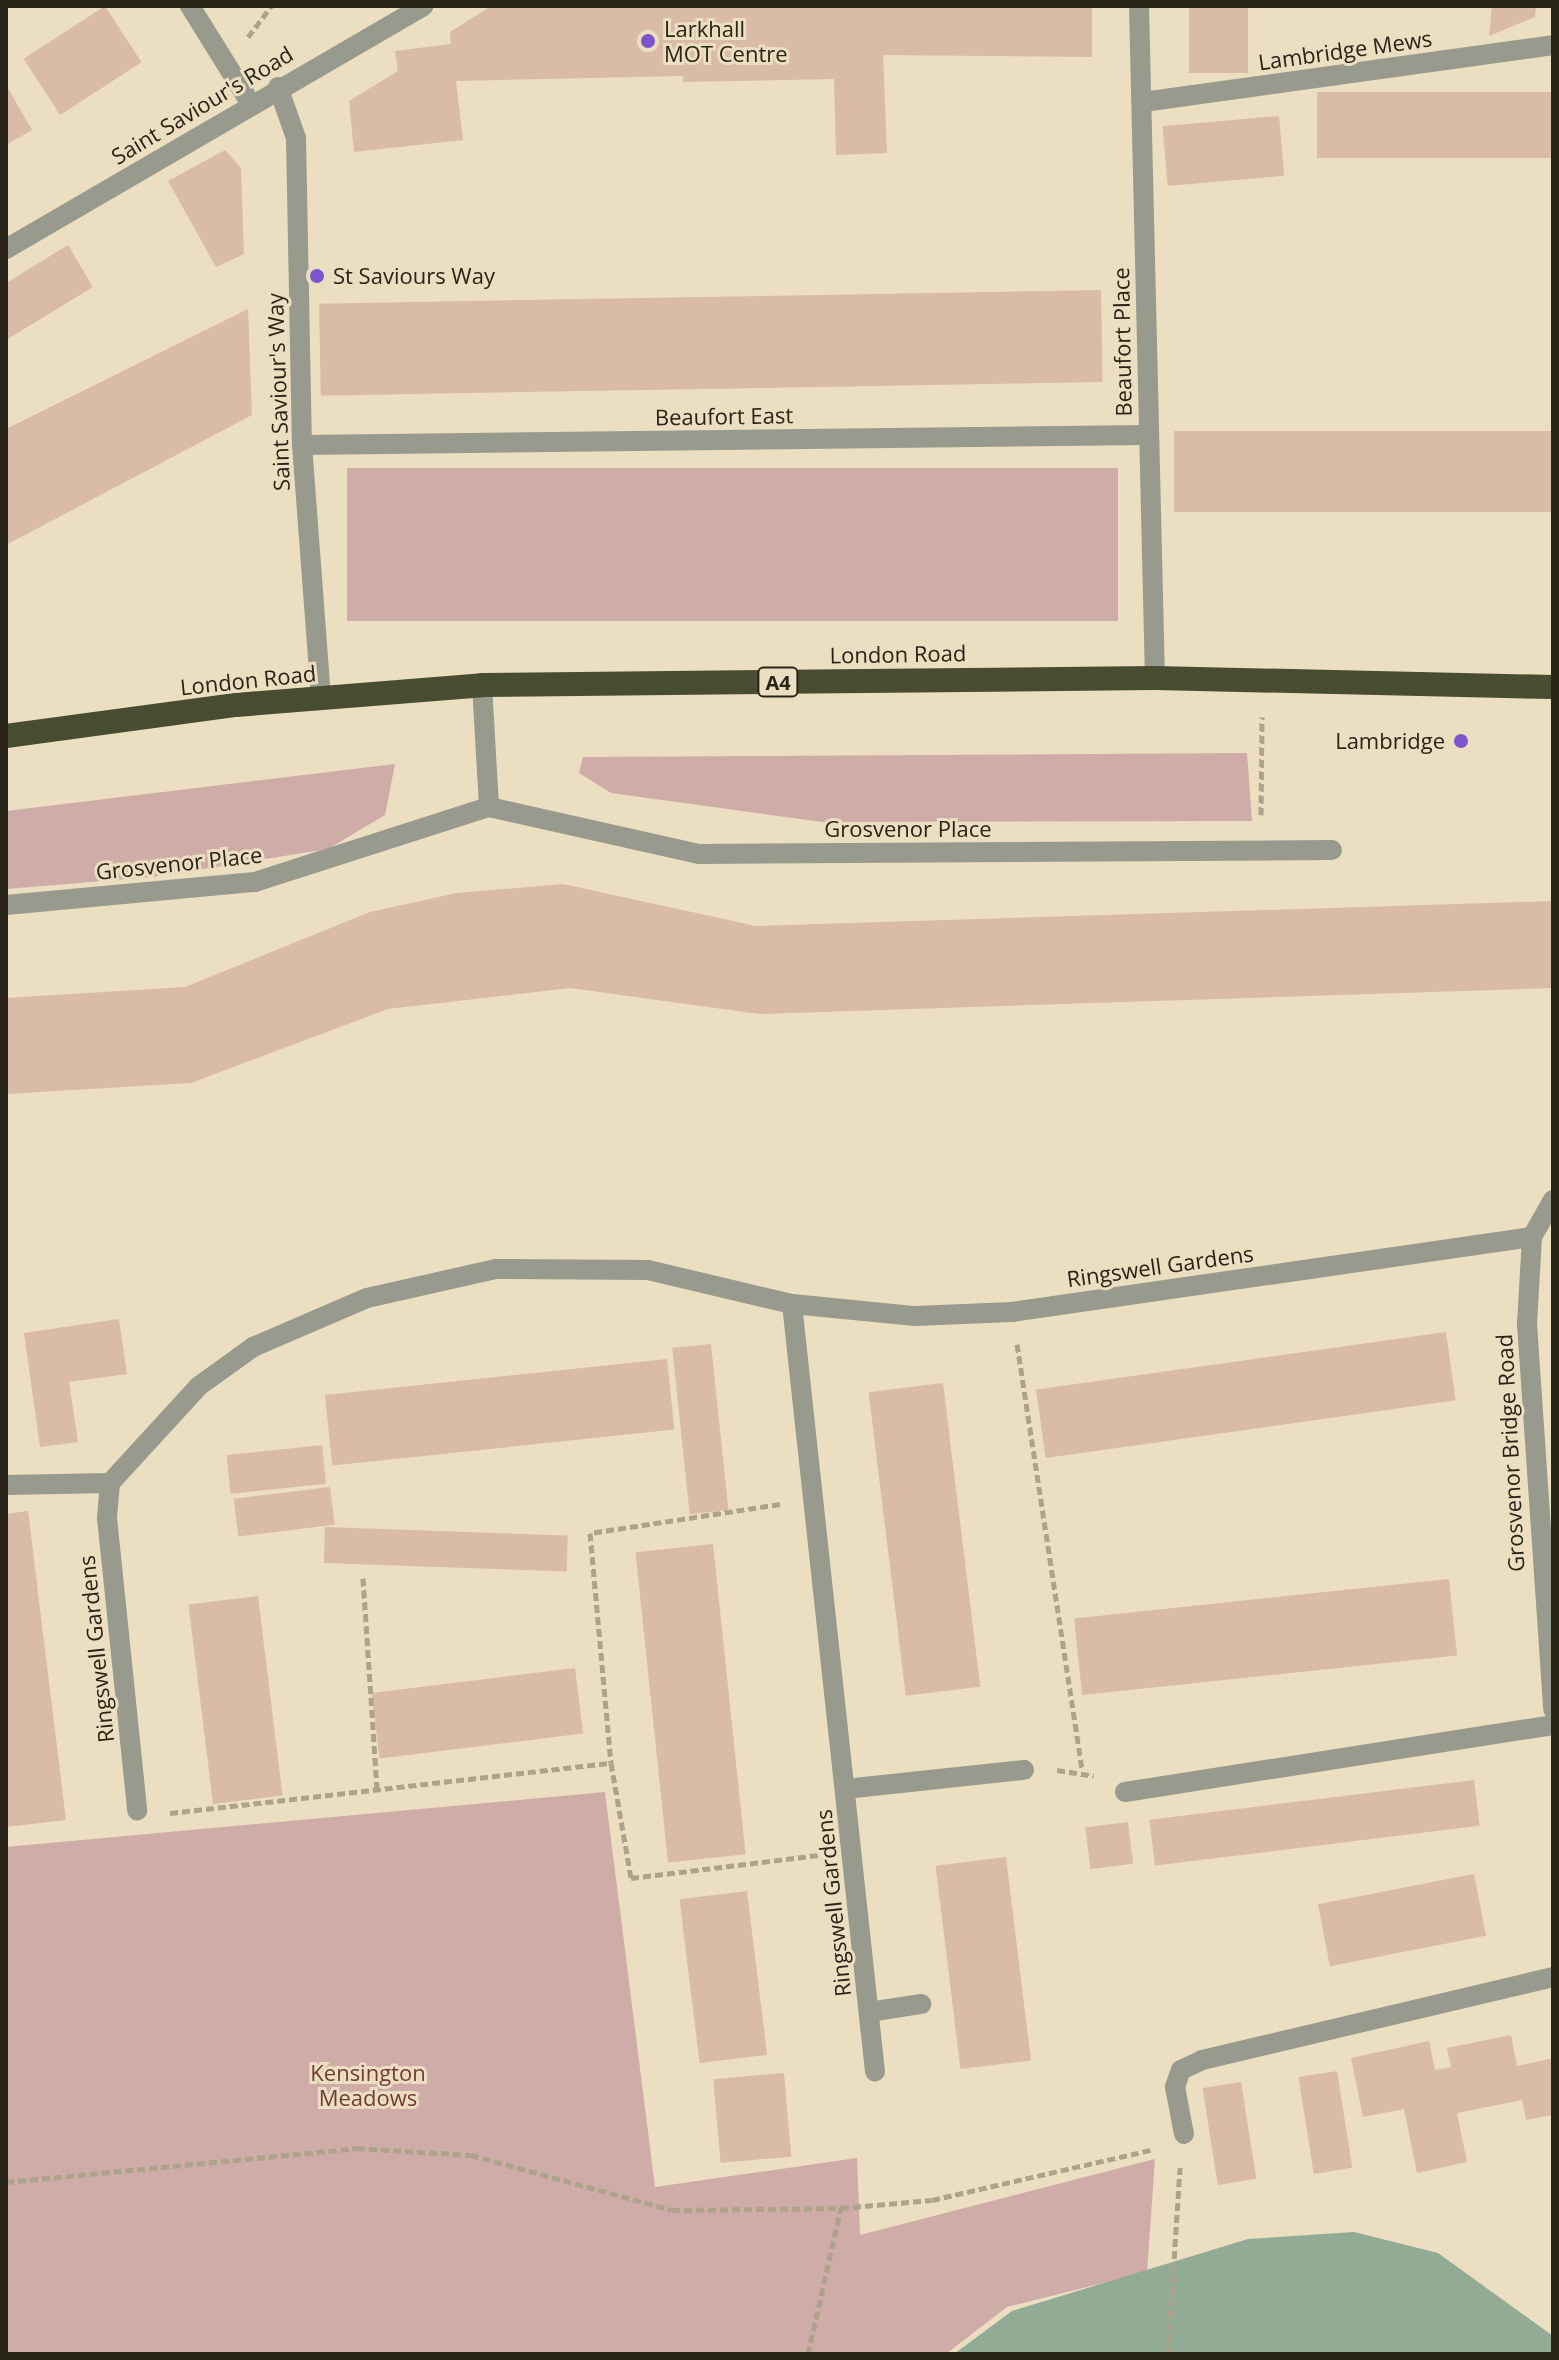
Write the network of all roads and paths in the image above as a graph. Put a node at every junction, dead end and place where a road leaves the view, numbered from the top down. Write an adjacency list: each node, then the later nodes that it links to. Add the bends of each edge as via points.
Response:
1 (190, 6): 9 (street)
2 (271, 6): 5 (path)
3 (423, 6): 7 (street, Saint Saviour's Road)
4 (1139, 6): 8 (street, Beaufort Place)
5 (267, 16)
6 (1553, 45): 8 (street, Lambridge Mews)
7 (278, 87): 9 (street, Saint Saviour's Road); 12 (street, Saint Saviour's Way, via 296,138)
8 (1143, 102): 11 (street, Beaufort Place)
9 (251, 104): 10 (street, Saint Saviour's Road)
10 (6, 249)
11 (1147, 435): 12 (street, Beaufort East); 13 (street, Beaufort Place)
12 (302, 445): 17 (street, Saint Saviour's Way)
13 (1155, 678): 14 (highway, London Road / A4); 15 (highway, London Road / A4)
14 (1262, 680): 16 (highway, London Road / A4); 21 (path)
15 (482, 685): 17 (highway, London Road / A4); 19 (street)
16 (1553, 687)
17 (321, 698): 18 (highway, London Road / A4)
18 (6, 736)
19 (489, 807): 21 (street, Grosvenor Place, via 699,854); 22 (street, Grosvenor Place, via 255,882)
20 (1332, 850): 21 (street, Grosvenor Place)
21 (1261, 852)
22 (6, 905)
23 (1553, 1200): 24 (street, Grosvenor Bridge Road)
24 (1532, 1237): 26 (street, Ringswell Gardens); 31 (street, Grosvenor Bridge Road, via 1527,1324)
25 (792, 1304): 26 (street, Ringswell Gardens, via 915,1316); 27 (street, Ringswell Gardens, via 648,1270 496,1269 367,1298 253,1347 210,1378); 29 (street, Ringswell Gardens)
26 (1012, 1312): 36 (path)
27 (110, 1483): 28 (street); 40 (street, Ringswell Gardens, via 107,1518)
28 (6, 1485)
29 (813, 1500): 34 (path, via 590,1533); 38 (street, Ringswell Gardens)
30 (363, 1578): 37 (path)
31 (1548, 1630): 32 (street, Grosvenor Bridge Road)
32 (1553, 1709)
33 (1553, 1725): 39 (street)
34 (611, 1763): 37 (path); 41 (path, via 631,1878)
35 (1024, 1770): 36 (path); 38 (street, Ringswell Gardens)
36 (1082, 1770): 39 (path)
37 (377, 1788): 40 (path, via 175,1814)
38 (845, 1789): 41 (street, Ringswell Gardens)
39 (1125, 1792)
40 (137, 1810)
41 (852, 1851): 44 (street, Ringswell Gardens)
42 (1553, 1977): 46 (street, via 1202,2060 1181,2070 1175,2087)
43 (921, 2004): 44 (street, Ringswell Gardens)
44 (869, 2012): 45 (street, Ringswell Gardens)
45 (875, 2072)
46 (1183, 2138): 48 (path, via 932,2200); 50 (path, via 1170,2262)
47 (6, 2182): 48 (path, via 357,2148 471,2155 672,2210)
48 (841, 2208): 49 (path)
49 (808, 2354)
50 (1168, 2354)

